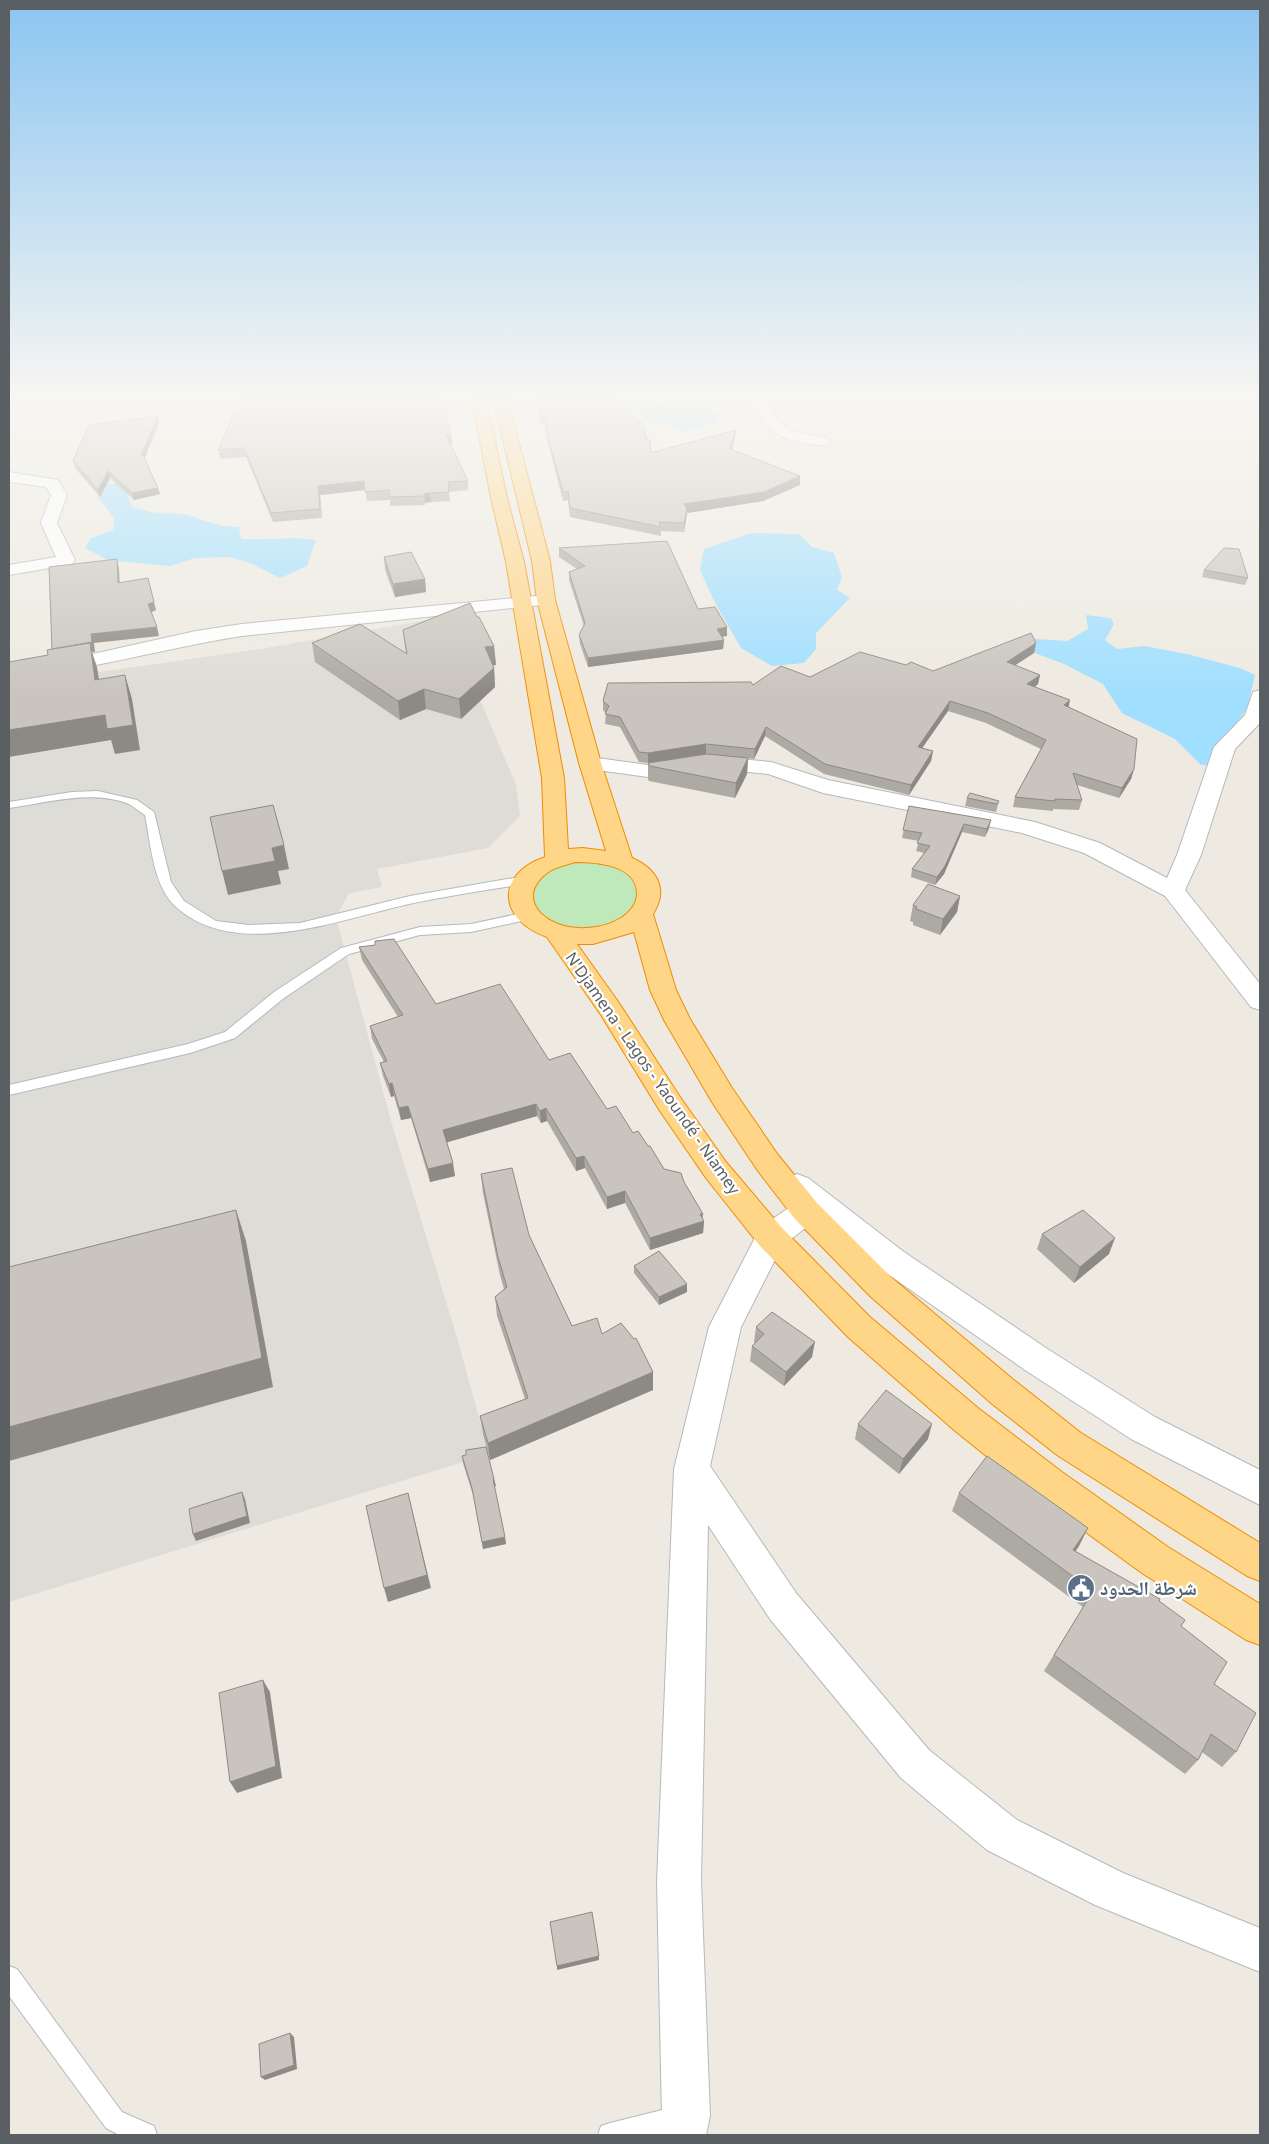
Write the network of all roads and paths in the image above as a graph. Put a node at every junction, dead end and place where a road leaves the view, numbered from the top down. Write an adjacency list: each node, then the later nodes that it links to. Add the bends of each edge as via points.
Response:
1 (58, 494): 4 (street, via 49,523 66,560)
2 (497, 494): 6 (highway, via 515,562)
3 (524, 494): 5 (highway, via 541,562)
4 (9, 570)
5 (546, 600): 6 (street); 9 (highway)
6 (521, 603): 7 (street, via 242,630 70,665); 11 (highway, via 553,778)
7 (9, 672)
8 (1260, 696): 14 (street, via 1255,718 1225,747)
9 (590, 764): 12 (highway); 14 (street, via 648,770 706,762 771,768 823,786 1027,827 1092,848)
10 (9, 805): 13 (lane, via 72,794 98,794 133,802 150,814 165,882 180,904 213,924 249,929 300,927 410,900)
11 (557, 859): 12 (highway, via 589,855); 13 (highway, via 532,871)
12 (621, 861): 15 (highway, via 635,869 649,891 648,903)
13 (525, 880): 16 (highway, via 520,904)
14 (1173, 891): 18 (street)
15 (641, 914): 17 (highway, via 614,932 595,936); 20 (highway, via 663,990 677,1020)
16 (527, 916): 17 (highway); 19 (lane, via 471,928 420,931 345,951 279,995 230,1035 190,1048)
17 (557, 933): 22 (highway, N'Djamena - Lagos - Yaoundé - Niamey, via 716,1170)
18 (1260, 1001)
19 (9, 1090)
20 (768, 1163): 21 (highway); 24 (street, via 893,1261 1037,1360 1143,1428)
21 (806, 1211): 22 (street); 25 (highway, via 881,1287 1018,1404 1078,1449)
22 (771, 1237): 23 (street, via 725,1327); 26 (highway, N'Djamena - Lagos - Yaoundé - Niamey, via 859,1327 966,1419 1155,1560)
23 (692, 1469): 27 (street, via 783,1606 915,1764 1002,1835 1110,1890); 29 (street, via 679,1881)
24 (1260, 1488)
25 (1260, 1563)
26 (1260, 1626)
27 (1260, 1950)
28 (9, 1977): 30 (lane, via 114,2120)
29 (685, 2129): 31 (lane)
30 (145, 2135)
31 (610, 2135)

